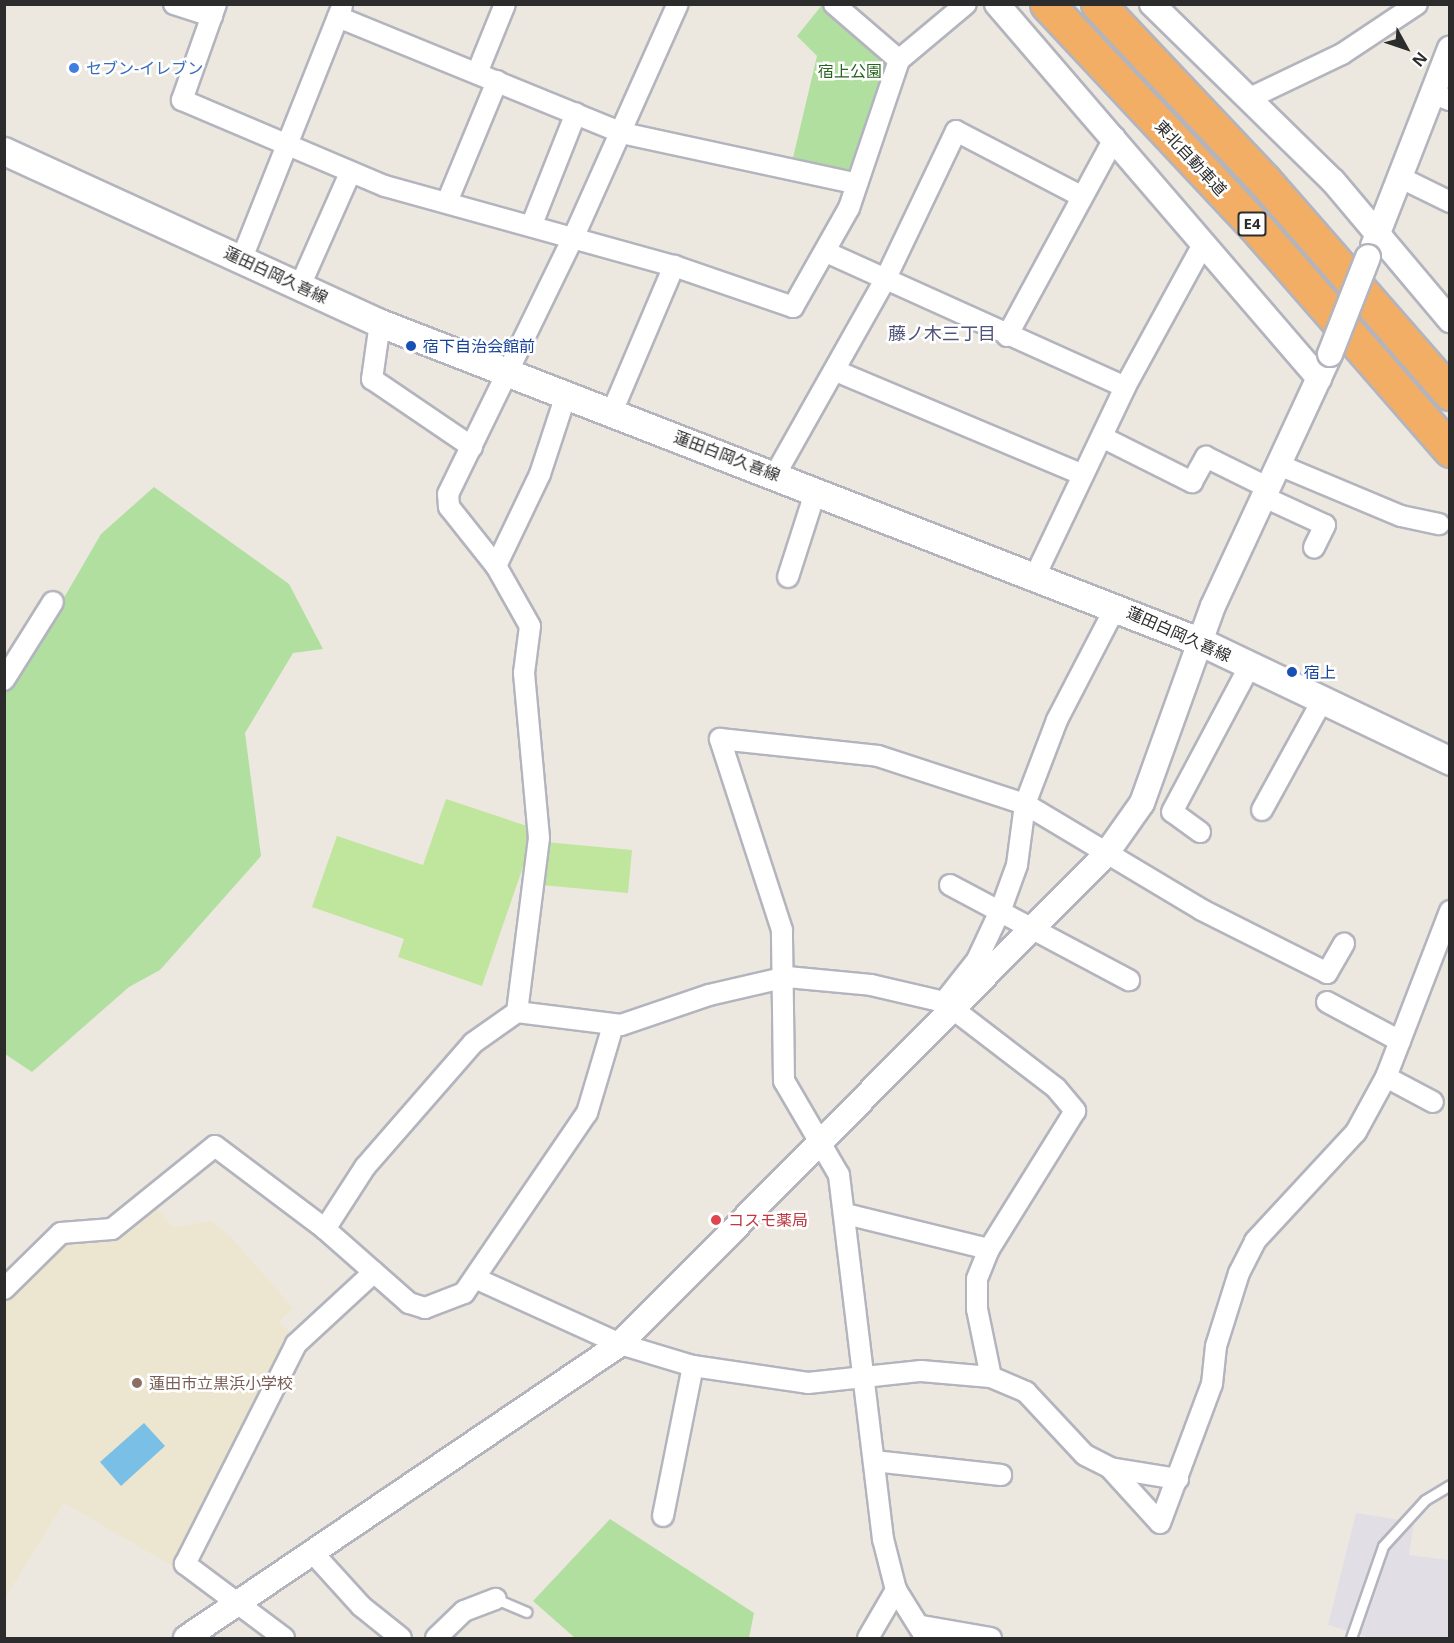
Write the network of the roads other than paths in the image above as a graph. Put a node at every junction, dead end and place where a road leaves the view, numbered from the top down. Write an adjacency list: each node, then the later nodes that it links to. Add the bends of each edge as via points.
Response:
1 (174, 4): 11 (street)
2 (505, 4): 15 (street)
3 (678, 4): 20 (street)
4 (834, 4): 14 (street)
5 (966, 4): 14 (street)
6 (997, 4): 21 (street)
7 (1047, 4): 51 (highway, 東北自動車道 / E4, via 1261,233)
8 (1098, 4): 46 (highway, E4, via 1264,180)
9 (1152, 4): 18 (street)
10 (1417, 4): 18 (street, via 1342,54)
11 (214, 10): 22 (street, via 182,100)
12 (340, 11): 15 (street); 22 (street)
13 (1449, 50): 17 (street)
14 (899, 60): 26 (street)
15 (477, 73): 16 (street)
16 (497, 81): 19 (street); 28 (street)
17 (1442, 97): 25 (street)
18 (1250, 98): 31 (street)
19 (576, 114): 20 (street); 30 (street)
20 (622, 133): 26 (street); 32 (street)
21 (1115, 137): 27 (street); 33 (street)
22 (285, 143): 24 (street); 35 (street)
23 (4, 151): 35 (main road, 蓮田白岡久喜線)
24 (350, 173): 28 (street); 38 (street)
25 (1401, 178): 29 (street); 31 (street)
26 (857, 184): 34 (street)
27 (1081, 196): 37 (street, via 956,131); 41 (street)
28 (447, 202): 30 (street)
29 (1449, 202)
30 (532, 224): 32 (street)
31 (1378, 233): 39 (street); 44 (street, bridge)
32 (574, 236): 36 (street); 43 (street)
33 (1204, 243): 44 (street); 45 (street)
34 (826, 252): 36 (street, via 793,308); 37 (street)
35 (242, 258): 38 (main road, 蓮田白岡久喜線)
36 (674, 266): 48 (street)
37 (885, 280): 41 (street); 42 (street)
38 (300, 286): 40 (main road, 蓮田白岡久喜線)
39 (1449, 320)
40 (380, 323): 43 (main road, 蓮田白岡久喜線); 50 (street, via 372,379)
41 (1007, 336): 45 (street)
42 (836, 371): 53 (street); 54 (street)
43 (509, 373): 47 (main road, 蓮田白岡久喜線); 50 (street)
44 (1319, 378): 52 (street)
45 (1125, 387): 49 (street)
46 (1449, 393)
47 (566, 395): 48 (main road, 蓮田白岡久喜線); 59 (street, via 540,474)
48 (612, 412): 53 (main road, 蓮田白岡久喜線)
49 (1102, 438): 54 (street); 56 (street, via 1192,482 1206,457)
50 (472, 447): 59 (street, via 448,494 449,507)
51 (1449, 450)
52 (1279, 465): 56 (street); 57 (street, via 1401,516)
53 (775, 475): 55 (main road, 蓮田白岡久喜線)
54 (1083, 475): 60 (street)
55 (816, 490): 60 (main road, 蓮田白岡久喜線); 61 (street)
56 (1267, 492): 58 (street, via 1325,525); 64 (street)
57 (1439, 524)
58 (1314, 548)
59 (496, 566): 82 (street, via 530,626 524,673 538,794 538,838)
60 (1036, 574): 63 (main road, 蓮田白岡久喜線)
61 (788, 577)
62 (53, 602): 66 (street)
63 (1116, 606): 64 (main road, 蓮田白岡久喜線); 69 (street, via 1057,720)
64 (1201, 642): 65 (main road, 蓮田白岡久喜線); 72 (street, via 1151,783)
65 (1250, 665): 67 (main road, 蓮田白岡久喜線); 71 (street, via 1172,812)
66 (4, 680)
67 (1323, 699): 68 (main road, 蓮田白岡久喜線); 70 (street)
68 (1449, 761)
69 (1025, 804): 72 (street); 74 (street, via 1017,865); 78 (street, via 879,756 720,739 782,930)
70 (1262, 810)
71 (1200, 832)
72 (1106, 854): 76 (street); 77 (street, via 1327,973)
73 (950, 885): 74 (street)
74 (1001, 909): 76 (street); 81 (street, via 977,960)
75 (1449, 911): 84 (street)
76 (1035, 929): 79 (street); 81 (street)
77 (1344, 944)
78 (787, 977): 81 (street, via 871,985); 83 (street, via 709,995); 87 (street, via 784,1081)
79 (1129, 980)
80 (1327, 1002): 84 (street)
81 (948, 1007): 87 (street); 90 (street, via 1056,1088 1075,1111)
82 (517, 1012): 83 (street); 89 (street, via 473,1043 365,1167)
83 (613, 1026): 92 (street, via 587,1113)
84 (1400, 1041): 85 (street)
85 (1386, 1077): 86 (street); 101 (street, via 1356,1132 1255,1241 1239,1273 1216,1346 1212,1384)
86 (1433, 1102)
87 (820, 1144): 88 (street, via 839,1175); 94 (street)
88 (846, 1214): 90 (street); 96 (street, via 853,1319)
89 (325, 1229): 91 (street); 93 (street, via 214,1146 112,1229 61,1233)
90 (989, 1249): 97 (street, via 977,1279 977,1309)
91 (374, 1272): 92 (street, via 409,1303 425,1308 464,1293); 107 (street, via 296,1344 185,1564)
92 (477, 1279): 94 (street)
93 (4, 1289)
94 (620, 1344): 95 (street); 104 (street)
95 (693, 1366): 96 (street, via 808,1383); 103 (street)
96 (865, 1375): 97 (street, via 921,1371); 98 (street)
97 (991, 1377): 99 (street, via 1026,1392 1085,1455)
98 (874, 1461): 100 (street); 105 (street, via 883,1539)
99 (1110, 1468): 101 (street); 101 (street, via 1160,1524)
100 (1001, 1475)
101 (1178, 1479)
102 (1449, 1485): 116 (lane, via 1425,1500 1383,1546)
103 (663, 1515)
104 (313, 1553): 107 (street); 112 (street, via 361,1606)
105 (896, 1590): 109 (street); 114 (street)
106 (496, 1599): 108 (lane); 113 (street, via 464,1611)
107 (240, 1602): 110 (street); 111 (street)
108 (526, 1612)
109 (924, 1632): 115 (street)
110 (186, 1638)
111 (284, 1638)
112 (401, 1638)
113 (436, 1638)
114 (868, 1638)
115 (991, 1638)
116 (1351, 1638)

